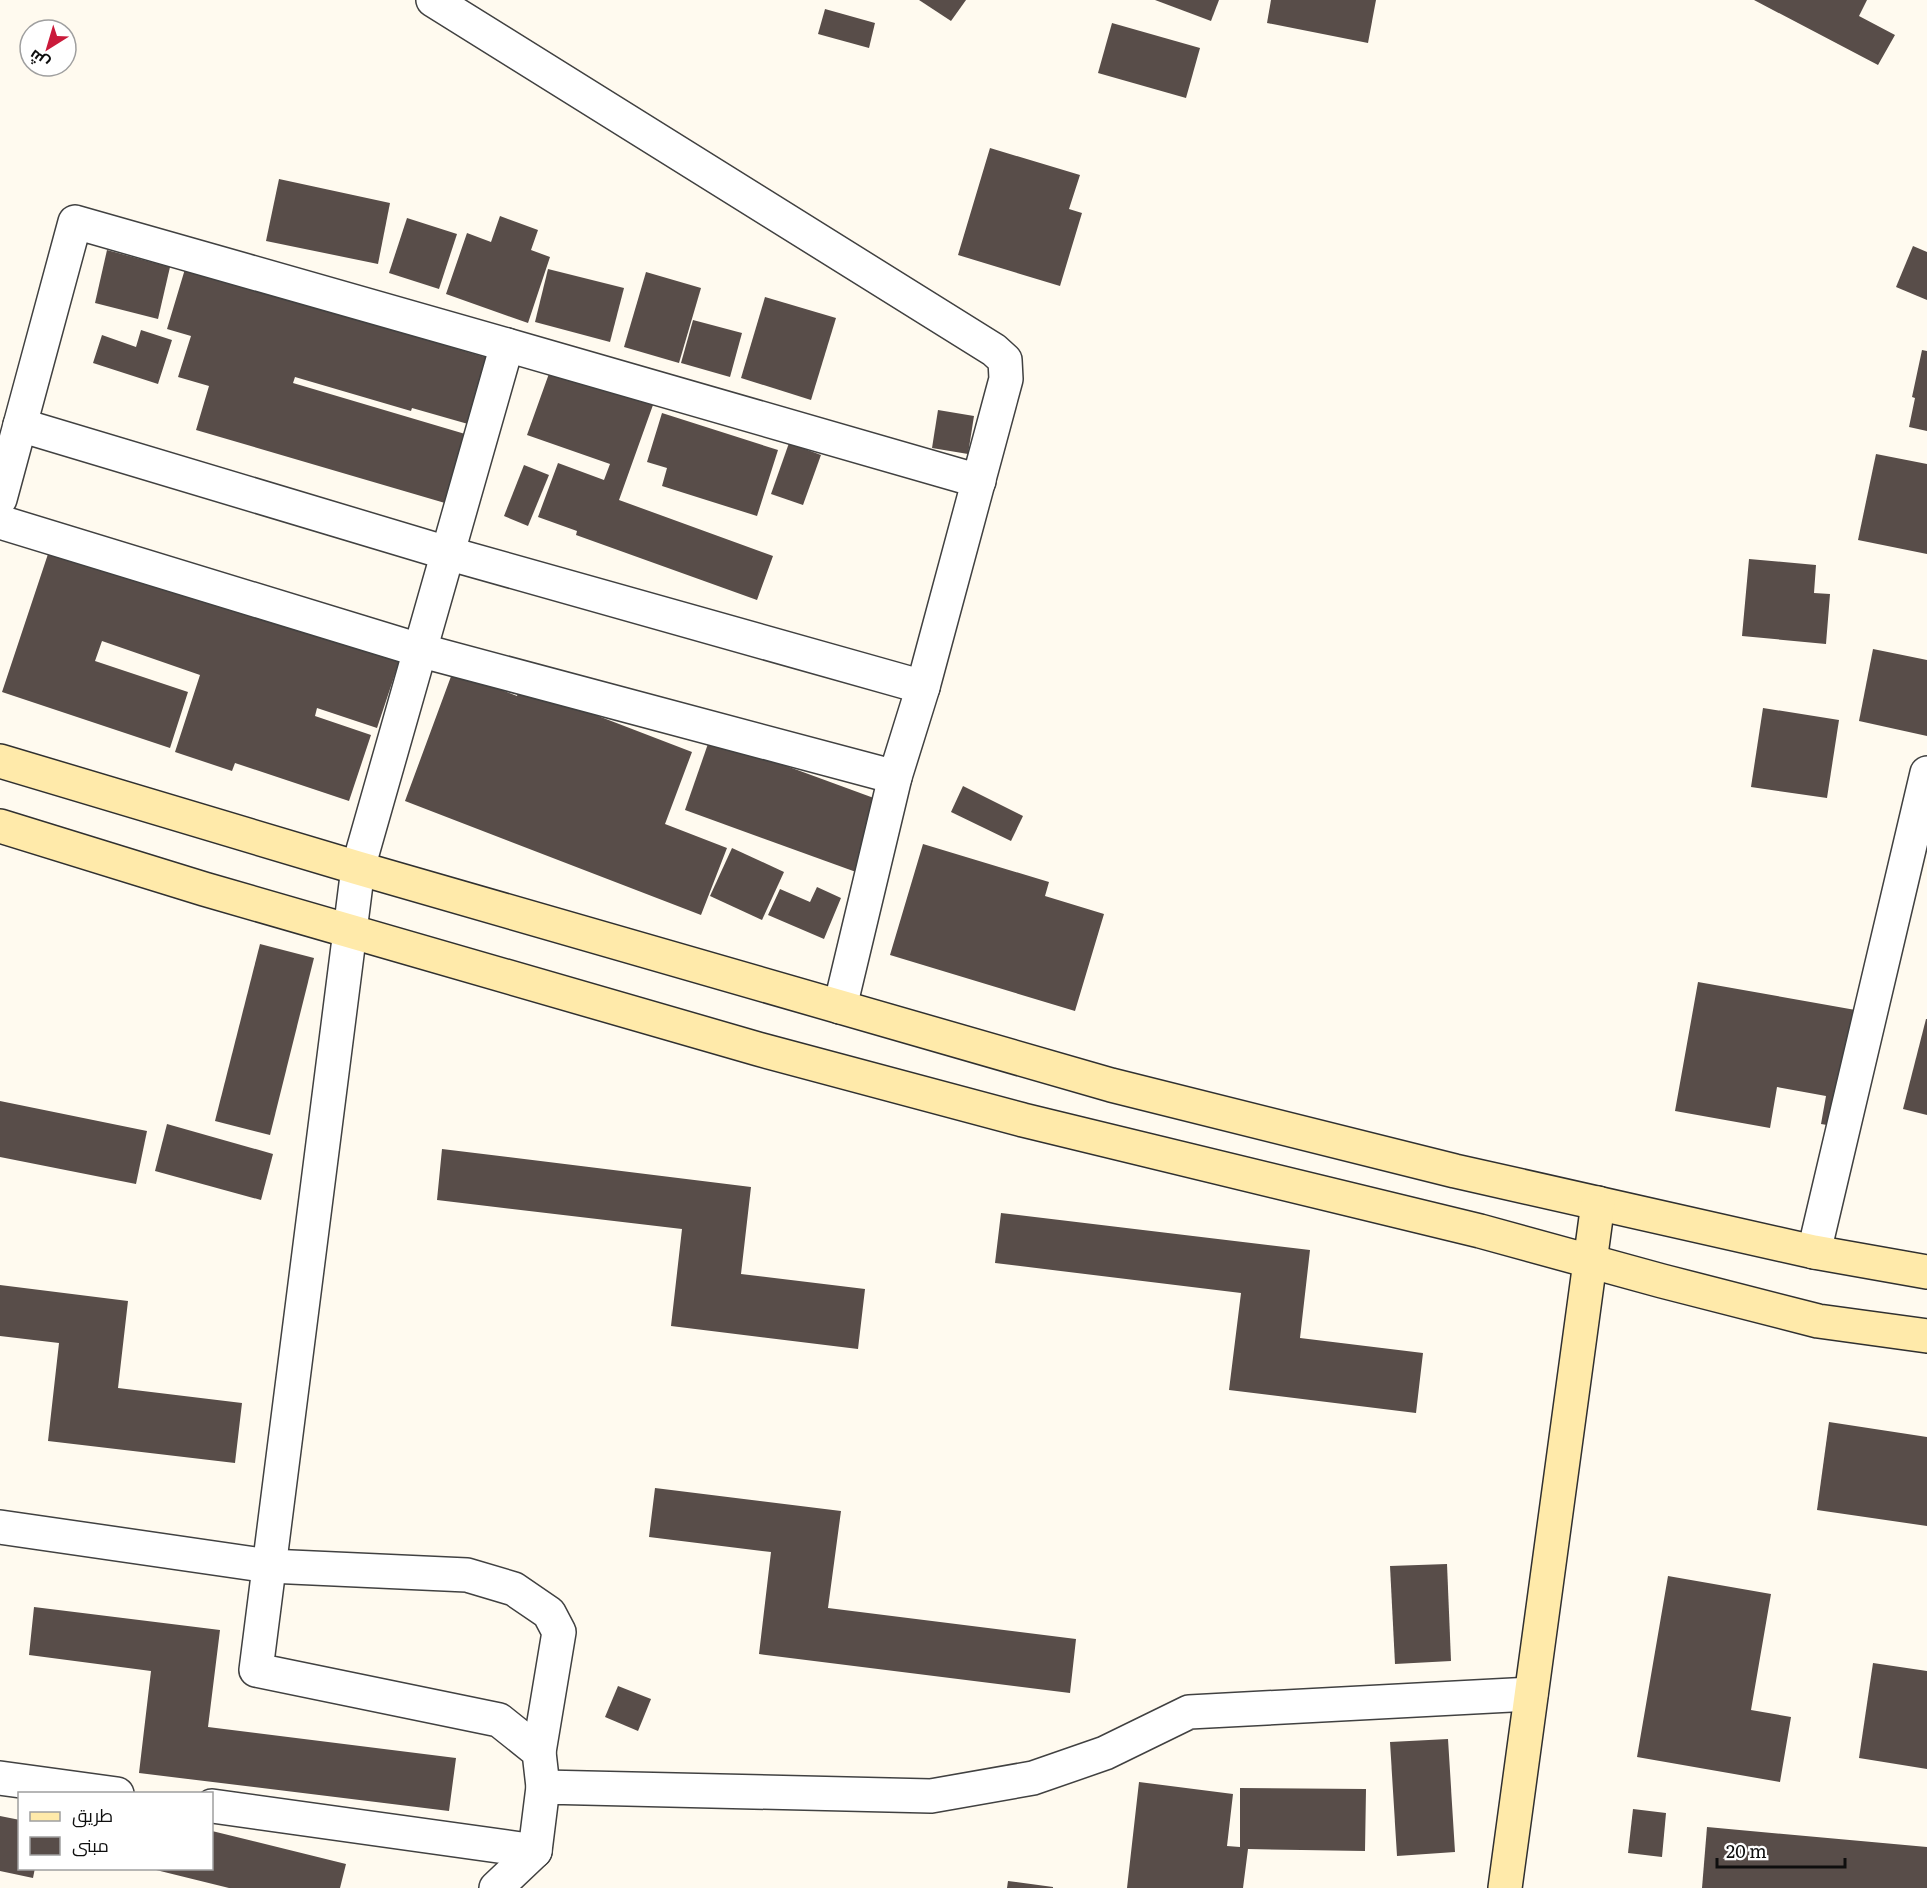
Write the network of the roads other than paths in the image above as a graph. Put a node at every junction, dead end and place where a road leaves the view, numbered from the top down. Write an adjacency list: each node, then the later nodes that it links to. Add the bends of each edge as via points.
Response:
1 (433, 0): 4 (street, via 994,350 1005,360 1006,379)
2 (507, 345): 3 (street, via 75,222); 4 (street); 7 (street)
3 (20, 425): 5 (street); 7 (street)
4 (979, 481): 9 (street)
5 (0, 499)
6 (0, 522): 8 (street)
7 (447, 553): 8 (street); 9 (street)
8 (419, 650): 12 (street); 14 (street)
9 (923, 687): 12 (street)
10 (0, 761): 14 (main road)
11 (1927, 773): 18 (street)
12 (895, 777): 16 (street)
13 (0, 826): 15 (main road)
14 (357, 868): 15 (street); 16 (main road)
15 (350, 931): 19 (main road, via 1023,1120); 23 (street)
16 (840, 1007): 17 (main road, via 1111,1085)
17 (1598, 1203): 18 (main road); 19 (main road)
18 (1814, 1251): 20 (main road)
19 (1590, 1261): 21 (main road, via 1818,1321); 24 (main road)
20 (1927, 1272)
21 (1927, 1336)
22 (0, 1527): 23 (street)
23 (268, 1566): 25 (street, via 256,1670 498,1720); 25 (street, via 467,1575 514,1588 549,1613 559,1632)
24 (1531, 1694): 27 (street, via 1189,1712 1105,1753 1033,1778 931,1796); 32 (main road)
25 (539, 1752): 27 (street)
26 (0, 1778): 28 (street)
27 (543, 1787): 30 (street)
28 (102, 1792)
29 (213, 1806): 30 (street)
30 (535, 1851): 31 (street)
31 (496, 1888)
32 (1505, 1888)

